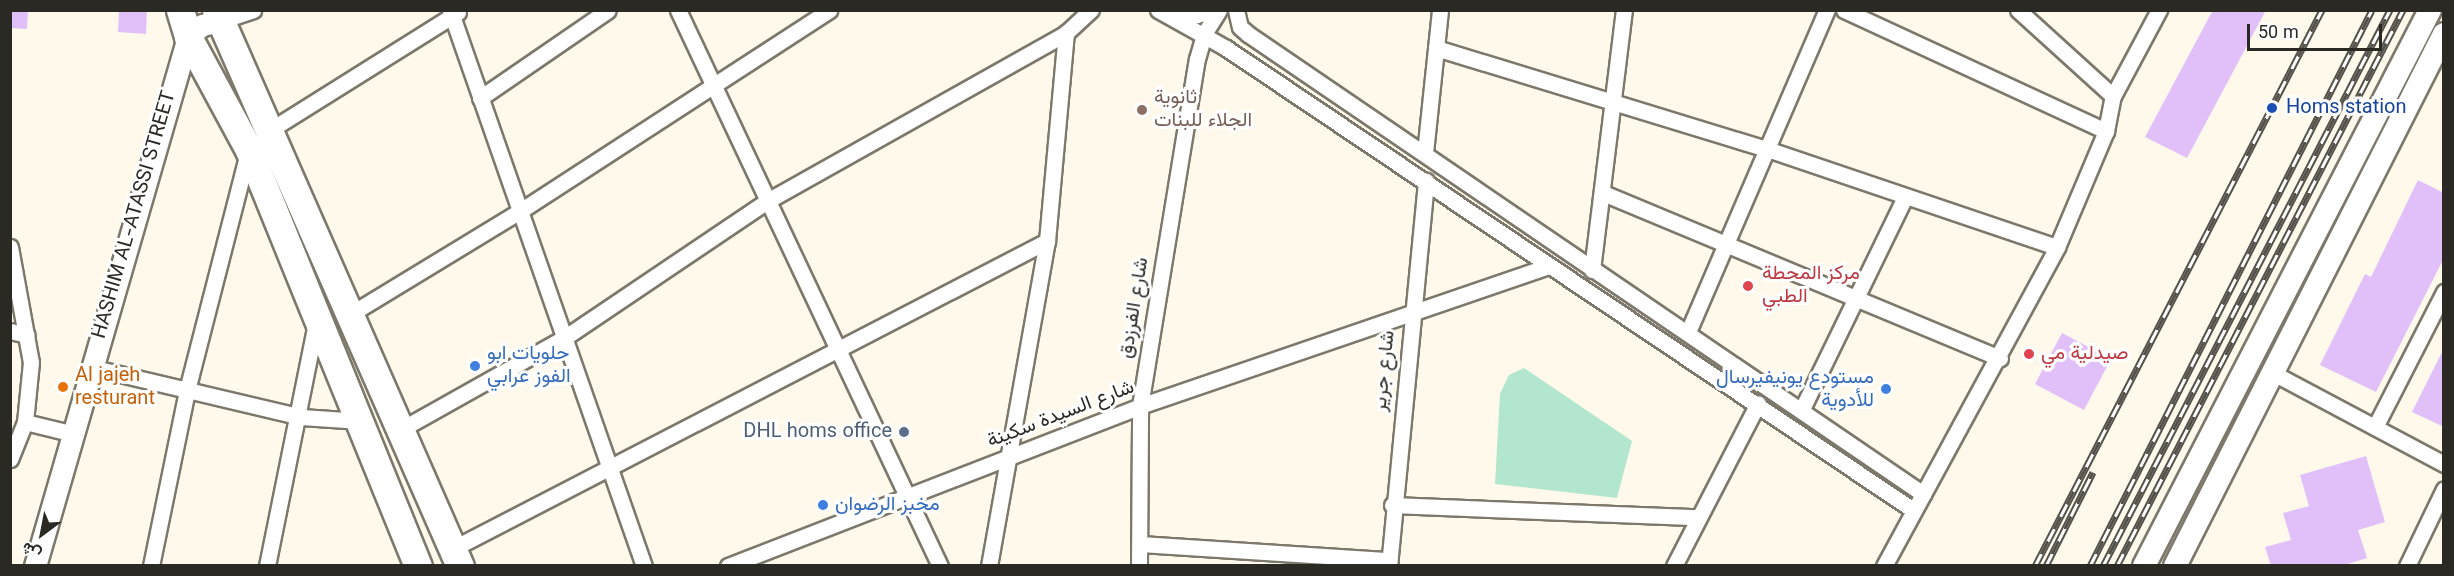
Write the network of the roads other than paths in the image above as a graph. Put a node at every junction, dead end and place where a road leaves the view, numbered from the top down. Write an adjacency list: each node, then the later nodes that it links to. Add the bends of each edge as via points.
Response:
1 (180, 10): 23 (highway)
2 (253, 10): 19 (street)
3 (608, 10): 28 (street)
4 (678, 10): 26 (street)
5 (829, 10): 26 (street)
6 (1158, 10): 18 (street)
7 (1218, 10): 18 (street); 21 (street, شارع الفرزدق)
8 (1236, 10): 34 (street, via 1240,27 1248,34)
9 (1440, 10): 24 (street)
10 (1624, 10): 29 (street)
11 (1827, 10): 32 (street)
12 (1844, 10): 31 (street)
13 (2018, 10): 27 (street, via 2021,17)
14 (2158, 10): 27 (street)
15 (2430, 10): 93 (main road)
16 (454, 12): 28 (street); 30 (street)
17 (1090, 12): 20 (street)
18 (1174, 14): 21 (street); 25 (street, via 1196,42)
19 (218, 16): 23 (main road); 30 (highway)
20 (1066, 33): 38 (street); 40 (street)
21 (1204, 34): 25 (street, شارع الفرزدق); 35 (street)
22 (2444, 34): 58 (main road)
23 (188, 37): 33 (highway); 57 (main road, HASHIM AL-ATASSI STREET)
24 (1436, 48): 29 (street); 34 (street)
25 (1197, 58): 61 (street, شارع الفرزدق)
26 (711, 86): 38 (street); 39 (street)
27 (2113, 96): 31 (street)
28 (480, 98): 39 (street)
29 (1615, 102): 32 (street); 36 (street)
30 (270, 130): 49 (highway)
31 (2106, 131): 43 (street)
32 (1767, 149): 37 (street); 41 (street)
33 (249, 150): 50 (highway); 59 (street)
34 (1425, 153): 45 (street)
35 (1426, 181): 44 (street); 48 (street, شارع جرير)
36 (1604, 193): 41 (street); 45 (street)
37 (1905, 197): 43 (street); 47 (street)
38 (767, 201): 54 (street); 55 (street)
39 (520, 211): 49 (street); 54 (street)
40 (1047, 241): 55 (street); 69 (street)
41 (1729, 243): 47 (street); 52 (street)
42 (10, 247): 53 (street)
43 (2058, 247): 56 (street)
44 (1548, 266): 48 (street, شارع السيدة سكينة); 60 (street)
45 (1592, 270): 52 (street)
46 (2444, 292): 66 (street)
47 (1856, 298): 56 (street); 62 (street)
48 (1412, 312): 61 (street, شارع السيدة سكينة); 76 (street, شارع جرير)
49 (349, 315): 67 (highway)
50 (316, 322): 63 (street); 64 (highway)
51 (10, 331): 53 (street)
52 (1688, 332): 62 (street)
53 (27, 335): 65 (street, via 30,387)
54 (564, 338): 67 (street); 72 (street)
55 (839, 348): 72 (street); 75 (street)
56 (2000, 358): 74 (street)
57 (90, 367): 59 (street); 68 (main road, HASHIM AL-ATASSI STREET)
58 (2273, 373): 66 (street); 94 (main road)
59 (187, 390): 63 (street); 83 (street)
60 (1758, 403): 77 (street); 78 (street)
61 (1140, 406): 69 (street, شارع السيدة سكينة); 79 (street, شارع الفرزدق)
62 (1802, 409): 74 (street)
63 (297, 416): 64 (street); 84 (street)
64 (361, 421): 85 (highway)
65 (25, 422): 68 (street); 70 (street)
66 (2375, 427): 71 (street)
67 (398, 431): 80 (highway)
68 (70, 433): 82 (main road, HASHIM AL-ATASSI STREET)
69 (1008, 457): 75 (street, شارع السيدة سكينة); 89 (street)
70 (10, 459)
71 (2444, 464)
72 (610, 467): 80 (street); 86 (street)
73 (2444, 489): 95 (street)
74 (1923, 494): 77 (street)
75 (906, 498): 87 (street, شارع السيدة سكينة); 88 (street)
76 (1392, 505): 78 (street); 81 (street, شارع جرير)
77 (1913, 510): 92 (street)
78 (1698, 517): 91 (street)
79 (1140, 544): 81 (street); 90 (street, شارع الفرزدق)
80 (457, 557)
81 (1389, 563)
82 (35, 566)
83 (151, 566)
84 (267, 566)
85 (418, 566)
86 (644, 566)
87 (728, 566)
88 (940, 566)
89 (989, 566)
90 (1139, 566)
91 (1674, 566)
92 (1884, 566)
93 (2144, 566)
94 (2175, 566)
95 (2407, 566)

